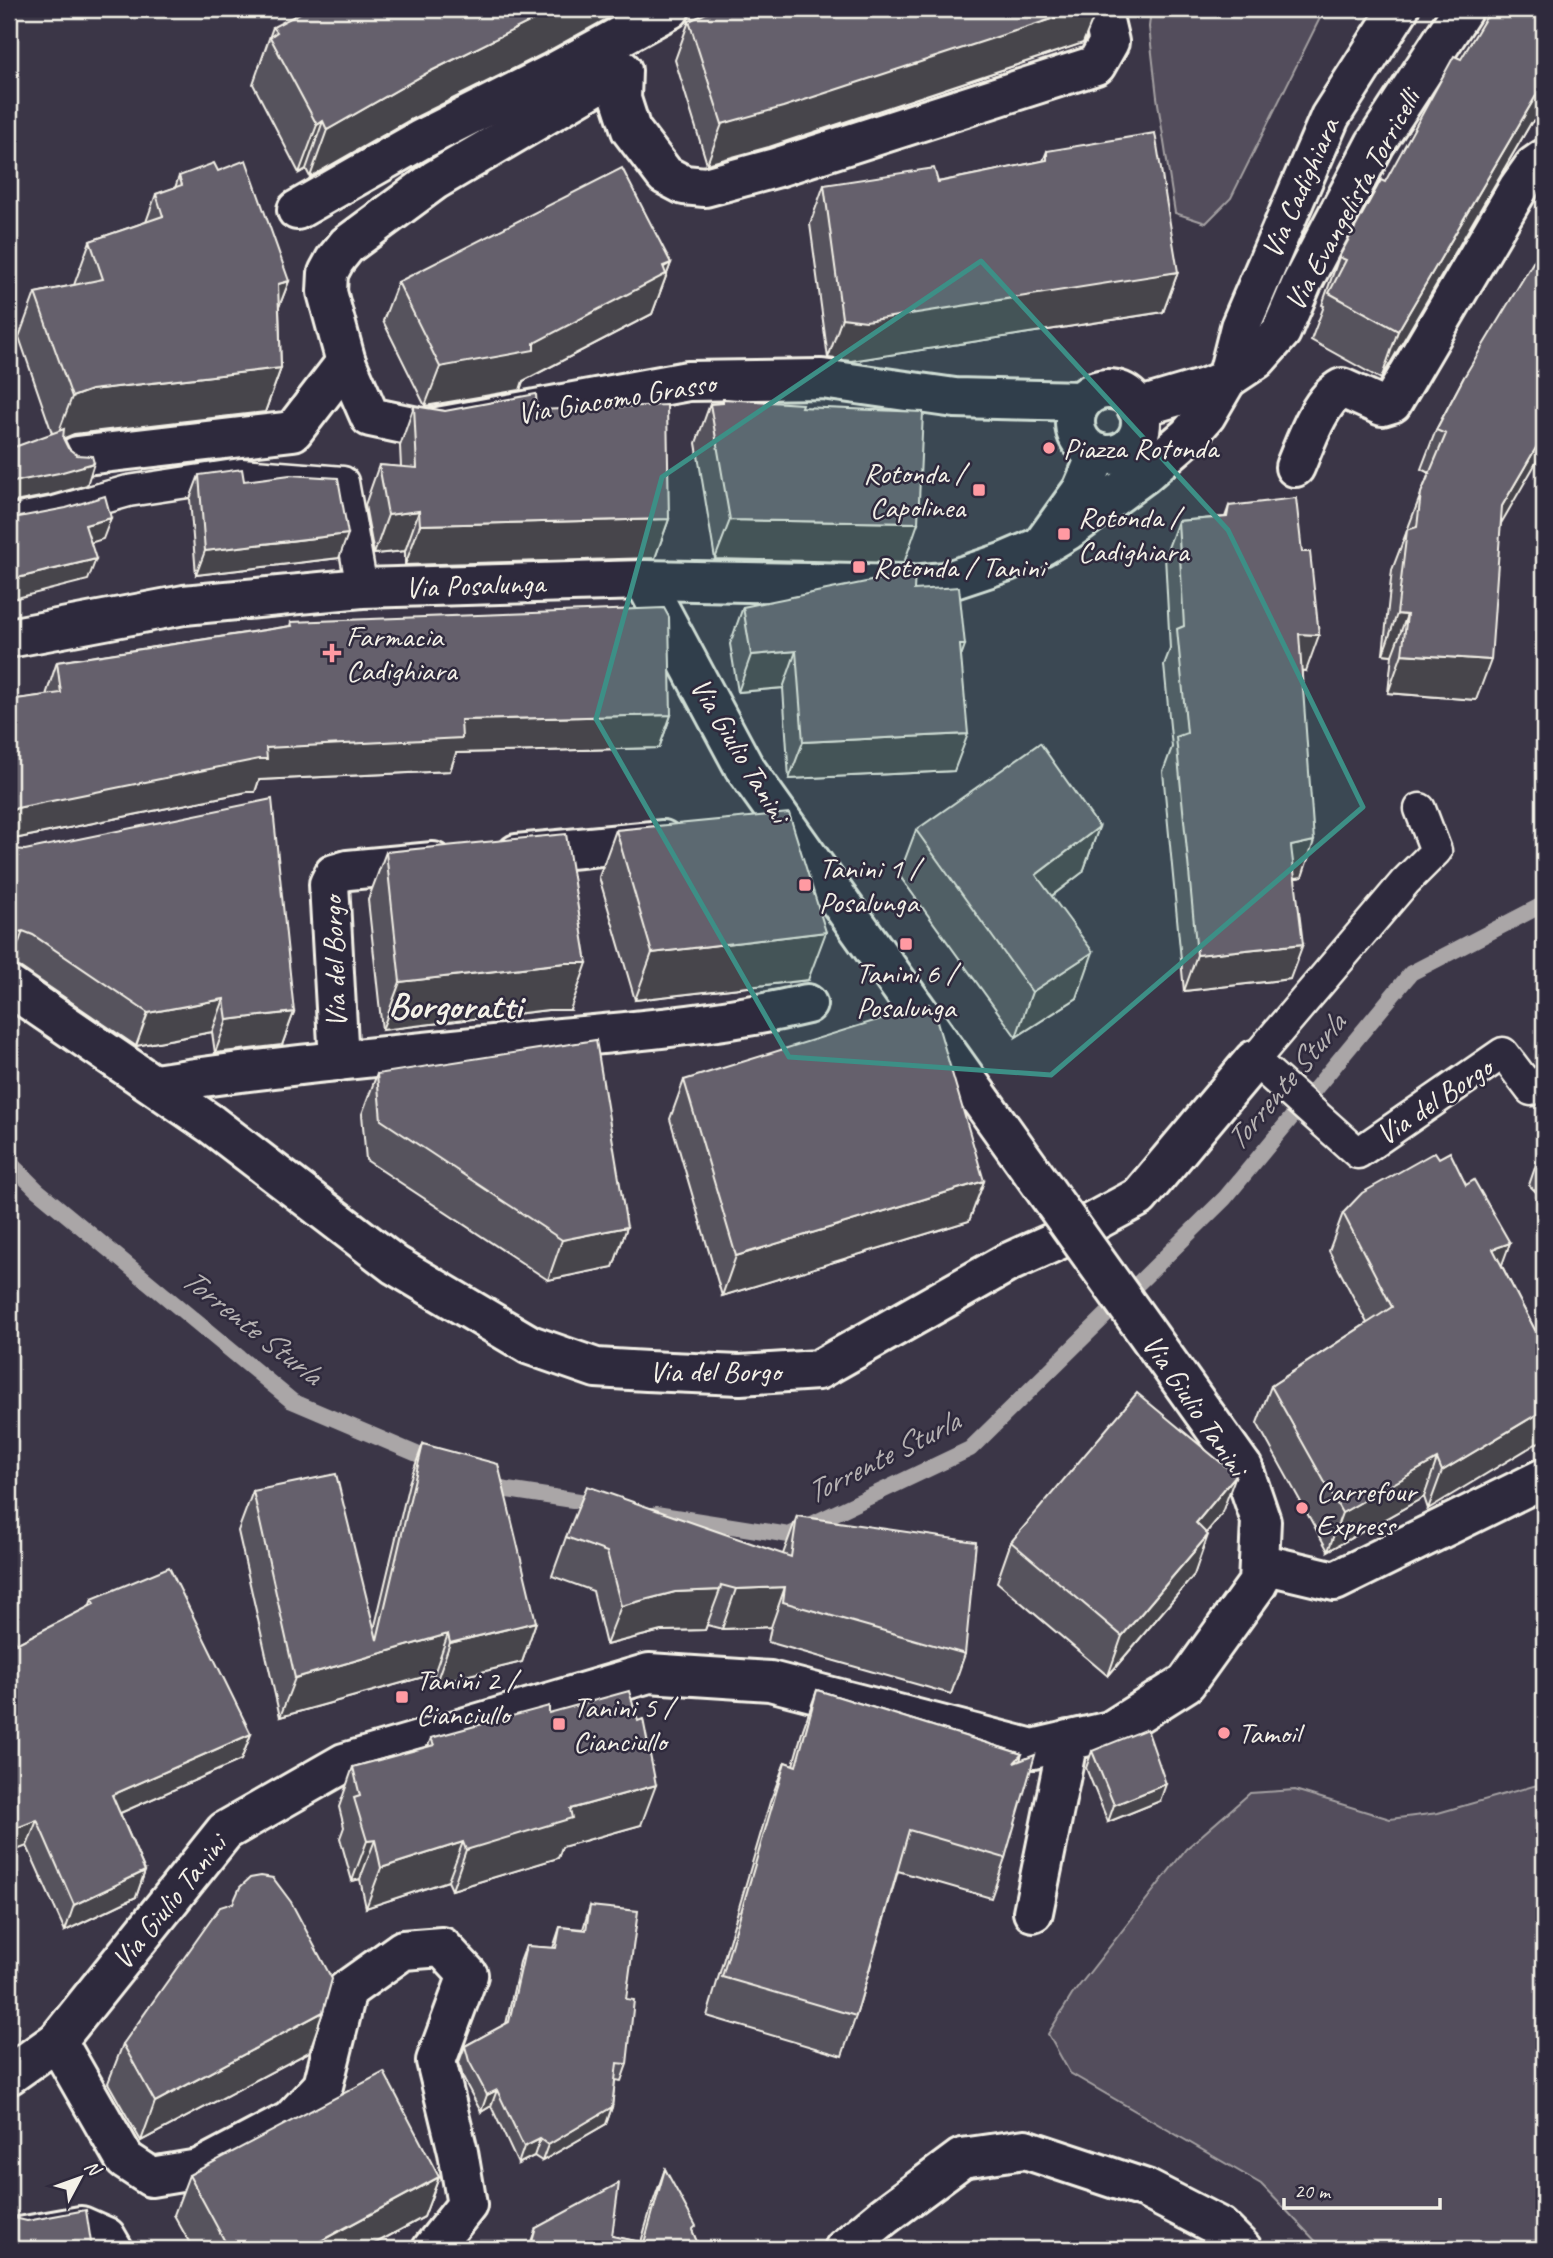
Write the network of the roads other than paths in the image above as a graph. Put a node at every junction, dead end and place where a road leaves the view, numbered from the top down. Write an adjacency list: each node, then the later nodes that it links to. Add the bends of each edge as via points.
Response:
1 (670, 9): 8 (street)
2 (1399, 9): 10 (street, Via Cadighiara, via 1330,117 1240,327)
3 (1463, 9): 10 (street, Via Evangelista Torricelli, via 1375,144 1281,332 1257,359)
4 (1102, 12): 6 (street, via 1109,42 1096,65 705,187 684,185 666,175 631,130 621,99)
5 (704, 23): 6 (street, Via Giacomo Grasso, via 656,44)
6 (622, 70): 9 (street, Via Giacomo Grasso, via 435,180 347,245 328,273 327,292)
7 (1544, 159): 15 (street, via 1519,187 1392,403 1382,406 1342,388 1332,393)
8 (297, 210)
9 (346, 362): 11 (street, Via Giacomo Grasso, via 370,417 427,429 688,382 822,380 955,398); 14 (street, via 293,431)
10 (1227, 379): 12 (street); 17 (street, via 1188,436 1143,475)
11 (1082, 401): 12 (street, via 1112,389 1132,399); 13 (street, via 1075,421 1077,431 1081,441)
12 (1137, 408): 13 (street, via 1140,429 1129,447 1109,455)
13 (1098, 453): 17 (street, via 1082,491)
14 (77, 456)
15 (1295, 467)
16 (9, 521): 19 (street, via 128,491 241,474 344,482)
17 (1042, 546): 18 (street, Via Posalunga, via 945,582)
18 (644, 580): 19 (street, Via Posalunga); 30 (street, Via Giulio Tanini, bridge, via 744,767 1243,1468 1261,1521)
19 (362, 588): 20 (street, Via Posalunga, via 184,605)
20 (9, 638)
21 (1420, 809): 25 (street, Via del Borgo, via 1436,851)
22 (693, 837): 26 (street, Via del Borgo, via 334,874 329,897)
23 (9, 986): 28 (street, Via del Borgo)
24 (807, 1004): 26 (street, Via del Borgo, via 602,1034)
25 (1254, 1060): 27 (street, Via del Borgo, via 1358,1153 1503,1053 1531,1090); 28 (street, Via del Borgo, via 1139,1197 1007,1263 818,1370 740,1375 596,1368 530,1345 395,1265)
26 (339, 1061): 28 (street, Via del Borgo)
27 (1544, 1080)
28 (155, 1084)
29 (1544, 1478): 30 (street, via 1335,1581)
30 (1259, 1563): 31 (street, Via Giulio Tanini, via 1258,1583 1186,1683 1110,1731)
31 (1068, 1740): 32 (street); 33 (street, Via Giulio Tanini, via 1033,1749 770,1681 649,1673 370,1755 344,1763 225,1831)
32 (1033, 1912)
33 (57, 2041): 34 (street, Via Giulio Tanini); 37 (street, via 125,2160 151,2177 200,2169 290,2121 323,2087 347,1990 403,1950 442,1947 468,1975 436,2061 467,2205)
34 (13, 2067)
35 (9, 2239): 36 (street, via 81,2226 106,2237)
36 (113, 2249)
37 (432, 2249)
38 (844, 2249): 39 (street, via 962,2158 1025,2149 1146,2189 1220,2227)
39 (1242, 2249)

